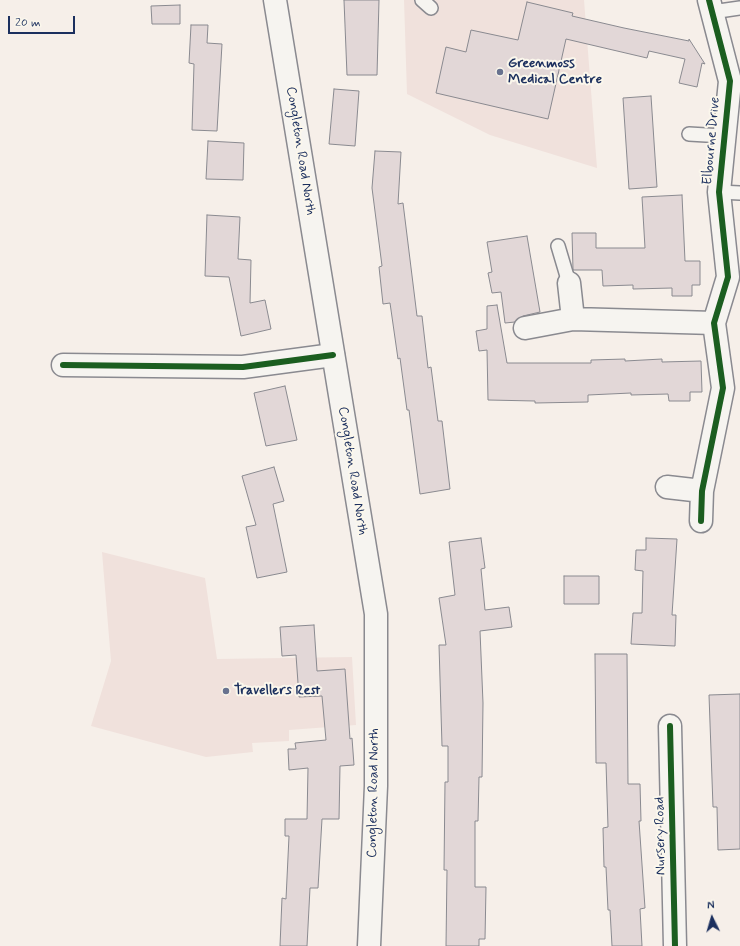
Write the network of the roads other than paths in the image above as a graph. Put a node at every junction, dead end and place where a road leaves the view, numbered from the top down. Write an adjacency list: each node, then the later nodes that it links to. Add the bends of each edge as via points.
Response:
1 (274, 0): 12 (main road, Congleton Road North)
2 (711, 6): 3 (lane); 5 (main road, Elbourne Drive, via 730,81)
3 (740, 8)
4 (689, 134): 5 (lane)
5 (723, 136): 6 (main road, Elbourne Drive)
6 (730, 192): 10 (main road, Elbourne Drive, via 728,277)
7 (558, 246): 8 (lane)
8 (568, 283): 9 (main road)
9 (573, 319): 10 (main road); 11 (main road)
10 (714, 323): 15 (main road, Elbourne Drive, via 723,388)
11 (525, 328)
12 (333, 355): 13 (main road, via 244,367); 18 (main road, Congleton Road North, via 376,614 376,786)
13 (63, 365)
14 (667, 487): 15 (main road)
15 (702, 491): 16 (main road, Elbourne Drive)
16 (701, 521)
17 (670, 726): 19 (main road, Nursery Road)
18 (369, 946)
19 (675, 946)

